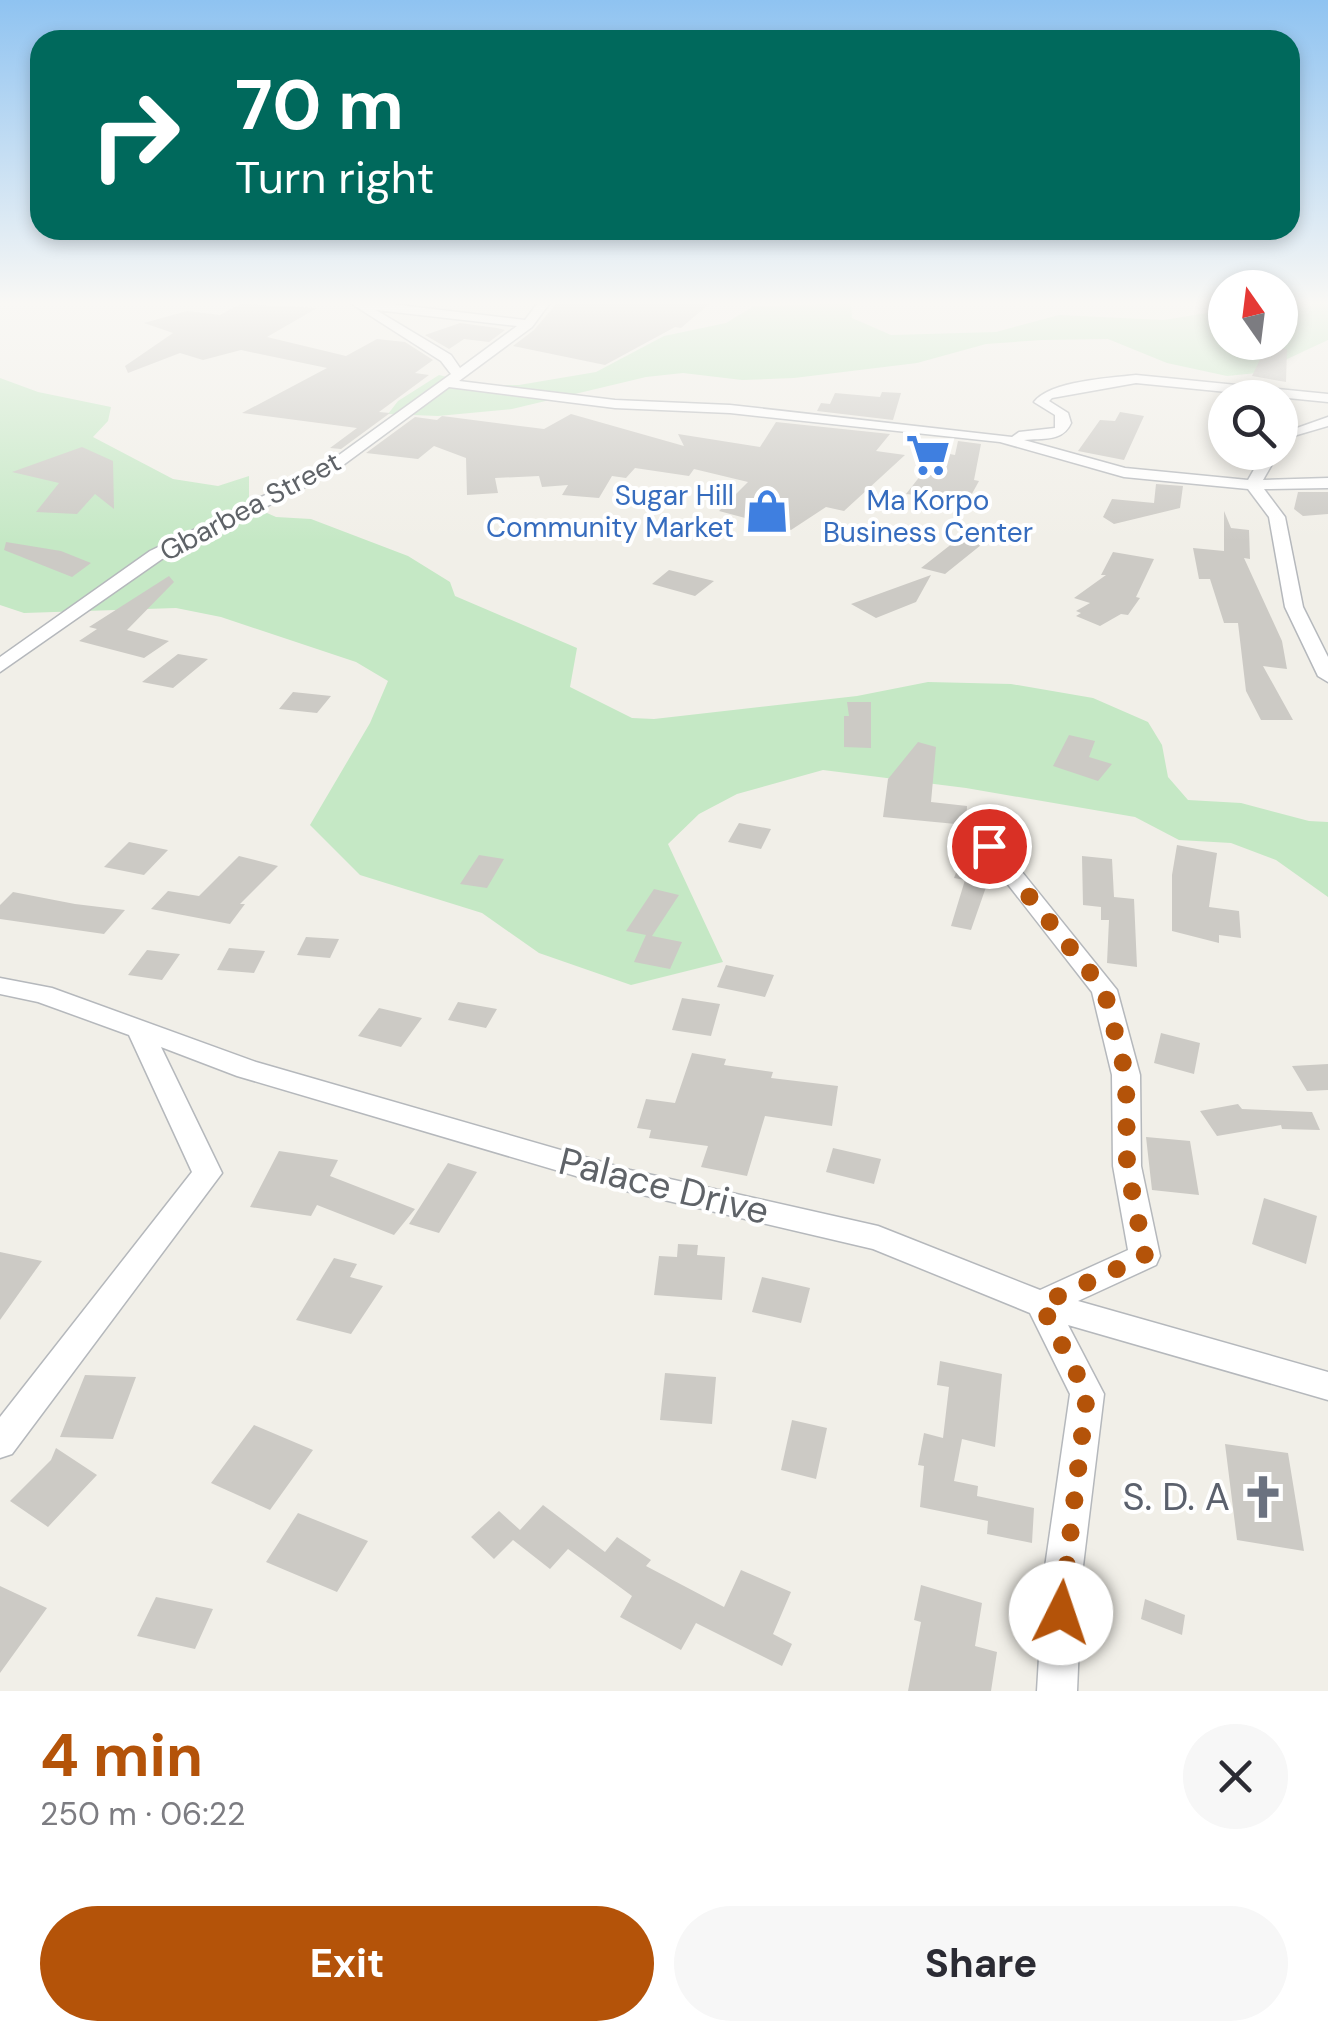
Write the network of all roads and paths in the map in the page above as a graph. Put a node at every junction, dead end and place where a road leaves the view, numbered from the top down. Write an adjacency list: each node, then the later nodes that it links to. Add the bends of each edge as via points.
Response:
1 (447, 383): 12 (street, Gbarbea Street, via 326,471 156,555)
2 (478, 383): 8 (street, via 615,404 730,409)
3 (1100, 383): 8 (street, via 1041,402 1061,413 1060,432)
4 (1167, 383): 5 (street)
5 (1328, 398)
6 (1328, 420): 7 (street)
7 (1298, 430)
8 (1001, 438): 11 (street, via 1124,472)
9 (1262, 470): 11 (street)
10 (1328, 483): 11 (street)
11 (1254, 485): 13 (street, via 1277,517 1294,608)
12 (0, 666)
13 (1328, 676)
14 (989, 846): 17 (street, via 1104,990 1126,1075 1127,1166 1145,1256)
15 (0, 986): 16 (street, Palace Drive, via 42,994)
16 (140, 1031): 17 (street, Palace Drive, via 630,1180 878,1238); 19 (street, via 207,1173)
17 (1041, 1304): 18 (street, Palace Drive); 20 (street, via 1087,1394 1063,1574)
18 (1328, 1386)
19 (0, 1443)
20 (1058, 1691)

